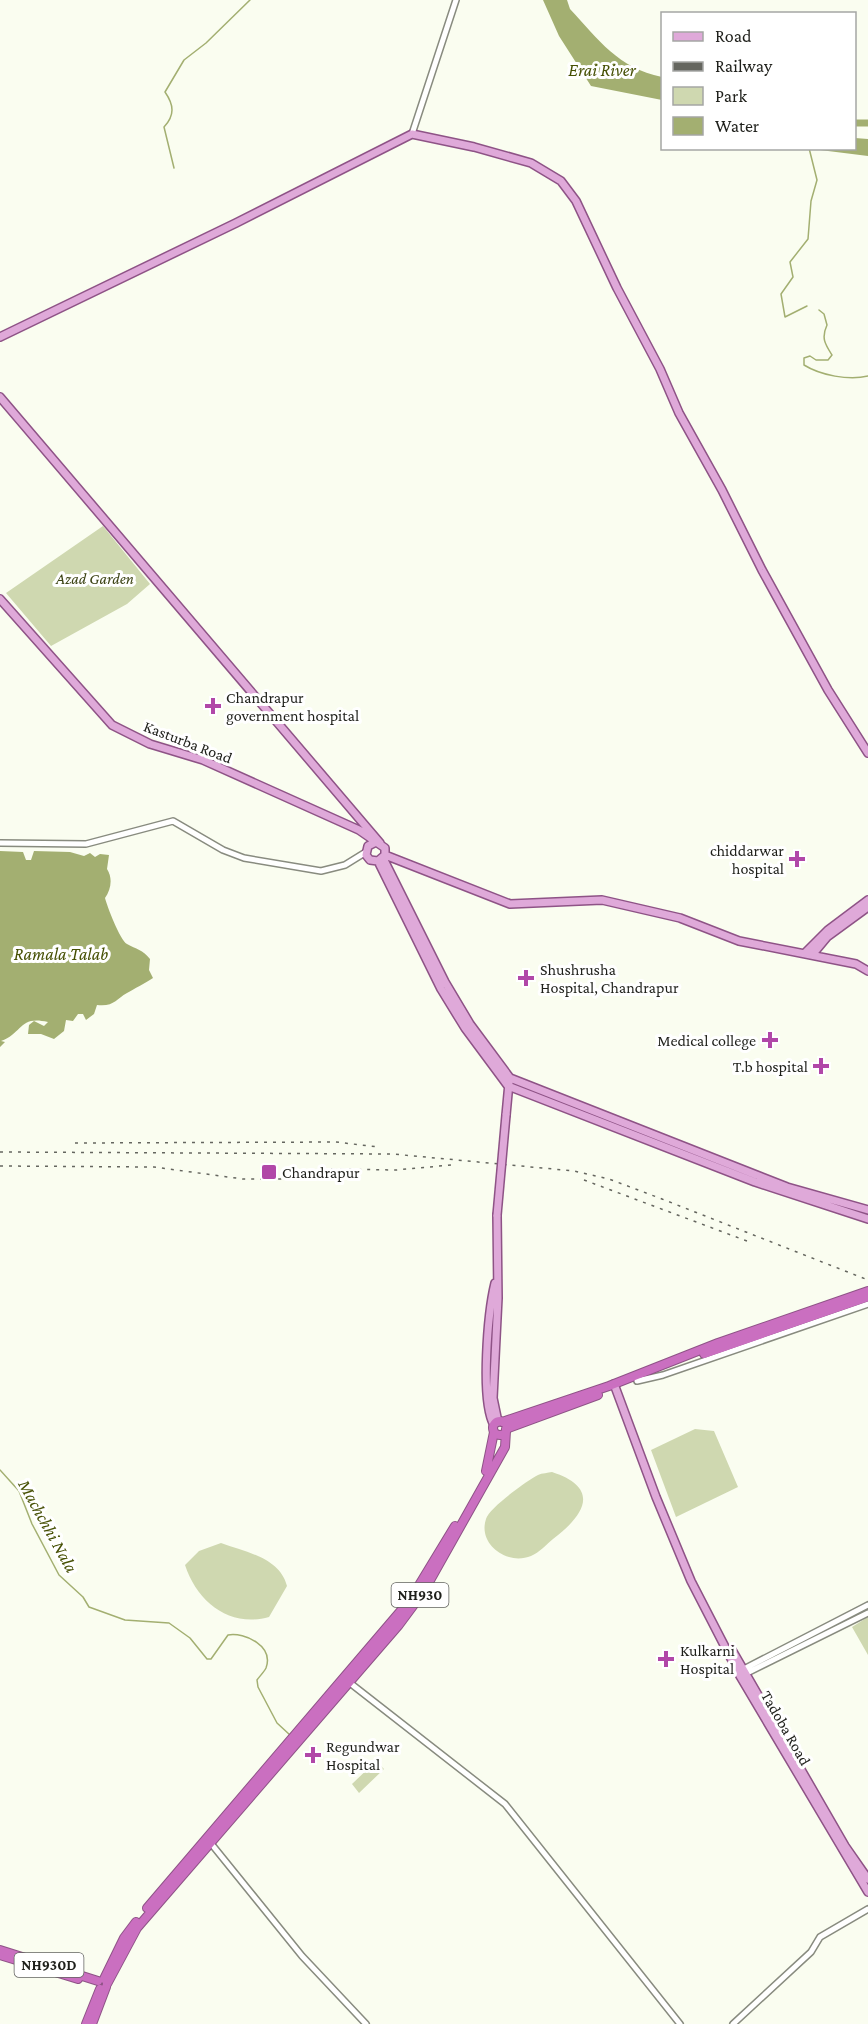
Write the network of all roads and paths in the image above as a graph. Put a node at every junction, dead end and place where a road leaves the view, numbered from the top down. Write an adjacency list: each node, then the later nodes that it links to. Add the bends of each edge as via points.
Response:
1 (456, 0): 2 (street)
2 (412, 134): 3 (main road); 6 (main road, via 531,163 552,173 568,188 771,588)
3 (0, 336)
4 (0, 397): 8 (main road)
5 (0, 599): 8 (main road, Kasturba Road, via 112,725 150,744 202,760 359,830)
6 (868, 753)
7 (0, 843): 9 (street, via 86,844 173,821 244,858 321,872 345,865)
8 (377, 843): 9 (main road, via 368,846); 10 (main road, via 385,848)
9 (366, 852): 10 (main road, via 370,860)
10 (382, 858): 13 (main road, via 510,904 602,900 680,918 739,941); 15 (main road, via 441,989 465,1028)
11 (868, 900): 13 (main road, via 828,930)
12 (868, 907): 13 (main road)
13 (809, 954): 14 (main road, via 856,964)
14 (868, 971)
15 (512, 1083): 16 (main road); 17 (main road); 27 (main road, bridge, via 506,1103 497,1215 497,1275 491,1298 487,1360 488,1411)
16 (579, 1104): 17 (main road); 18 (main road)
17 (576, 1112): 18 (main road)
18 (736, 1171): 19 (main road); 20 (main road)
19 (868, 1210)
20 (868, 1219)
21 (868, 1291): 24 (highway)
22 (868, 1297): 24 (highway)
23 (868, 1304): 25 (street)
24 (716, 1346): 25 (highway); 26 (highway)
25 (637, 1381): 26 (highway)
26 (615, 1386): 27 (highway); 30 (main road, Tadoba Road, via 691,1581)
27 (500, 1427): 31 (highway, NH930, via 506,1447 424,1591); 32 (highway, NH930, via 488,1468 413,1597)
28 (868, 1605): 30 (street)
29 (868, 1613): 30 (street)
30 (742, 1673): 34 (main road, Tadoba Road); 35 (main road, Tadoba Road)
31 (350, 1683): 32 (highway, NH930); 43 (street, via 505,1804)
32 (298, 1736): 33 (highway, NH930)
33 (209, 1840): 39 (highway, NH930, via 137,1928); 42 (street, via 299,1952)
34 (868, 1879)
35 (868, 1892)
36 (868, 1909): 44 (street, via 820,1937 806,1958)
37 (0, 1950): 39 (highway, NH930D)
38 (0, 1955): 39 (highway, NH930D)
39 (102, 1984): 40 (highway, NH930); 41 (highway, NH930)
40 (86, 2024)
41 (92, 2024)
42 (366, 2024)
43 (680, 2024)
44 (733, 2024)

